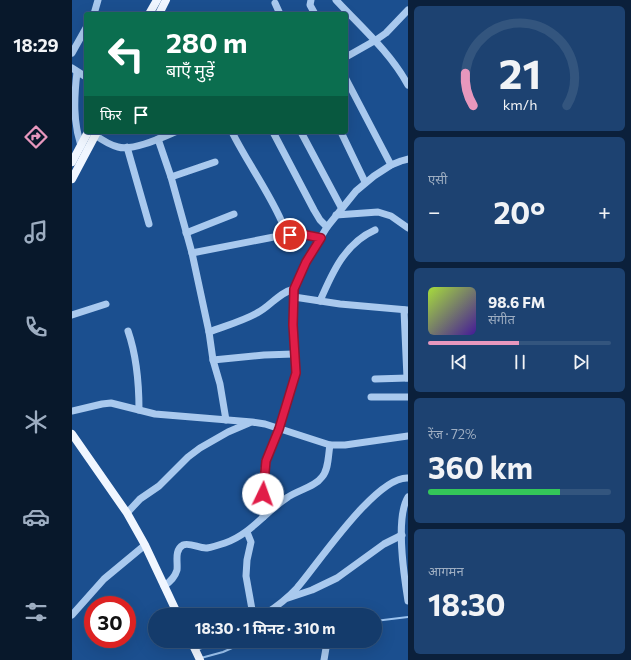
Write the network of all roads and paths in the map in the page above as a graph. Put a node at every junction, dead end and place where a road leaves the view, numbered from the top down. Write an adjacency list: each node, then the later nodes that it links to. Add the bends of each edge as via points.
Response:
1 (98, 0): 8 (street)
2 (156, 0): 9 (main road)
3 (166, 0): 10 (main road)
4 (311, 0): 12 (street, via 310,5)
5 (336, 0): 14 (street)
6 (274, 3): 11 (street)
7 (408, 10): 14 (street)
8 (95, 12)
9 (150, 12)
10 (160, 12)
11 (279, 12)
12 (314, 12)
13 (84, 32): 15 (street)
14 (376, 40): 16 (street); 20 (street)
15 (72, 53)
16 (348, 56)
17 (75, 70): 18 (street); 30 (street, via 74,114)
18 (84, 76)
19 (348, 84): 35 (street)
20 (408, 86)
21 (93, 134): 30 (main road)
22 (94, 134): 37 (main road)
23 (95, 134): 31 (street, via 118,147)
24 (169, 134): 29 (street)
25 (233, 134): 42 (street)
26 (274, 134): 44 (street, via 314,210)
27 (302, 134): 39 (street)
28 (342, 134): 38 (street)
29 (158, 138): 31 (street); 36 (street)
30 (81, 146): 33 (main road)
31 (127, 147): 43 (street)
32 (408, 159): 35 (street)
33 (72, 162)
34 (215, 162): 36 (street)
35 (391, 166): 38 (street)
36 (171, 177): 47 (street)
37 (72, 179)
38 (365, 182): 39 (street)
39 (342, 207): 41 (street)
40 (234, 214): 47 (street)
41 (336, 215): 44 (street); 45 (street, via 378,212 391,216)
42 (281, 220)
43 (149, 224)
44 (327, 227): 48 (street)
45 (408, 228)
46 (375, 230): 51 (street, via 357,241 338,264)
47 (186, 233): 49 (street)
48 (321, 238): 49 (street, via 301,234 287,235); 50 (street, via 306,262)
49 (192, 253): 56 (street)
50 (294, 293): 51 (street); 56 (street, via 288,291 256,314); 57 (street)
51 (320, 301): 53 (street)
52 (106, 304): 54 (street)
53 (406, 310): 59 (street)
54 (72, 315)
55 (128, 331): 63 (street, via 139,381)
56 (210, 332): 58 (street)
57 (294, 354): 58 (street); 67 (street, via 296,373)
58 (213, 360): 65 (street)
59 (408, 378): 60 (street)
60 (375, 379)
61 (371, 397): 62 (street)
62 (408, 397)
63 (139, 410): 64 (street, via 111,403); 65 (street, via 155,414)
64 (72, 411)
65 (226, 420): 66 (street)
66 (252, 422): 67 (street); 73 (street, via 200,448)
67 (279, 429): 70 (street); 74 (street, via 266,461)
68 (72, 434): 73 (main road)
69 (408, 436): 70 (street)
70 (330, 445): 74 (street, via 326,470 320,480 288,496)
71 (408, 478): 79 (street, via 382,488)
72 (408, 497): 76 (street, via 404,505)
73 (127, 513): 77 (main road)
74 (263, 517): 75 (street)
75 (247, 532): 78 (street, via 226,543 206,548 183,545 177,556 174,577); 82 (street, via 251,542 246,576)
76 (402, 535): 79 (street, via 384,544 337,578); 80 (street)
77 (145, 545): 78 (main road); 84 (street, via 104,579)
78 (164, 586): 81 (main road)
79 (286, 599): 83 (street)
80 (408, 601)
81 (175, 608)
82 (252, 608)
83 (274, 608)
84 (72, 615)
85 (194, 648): 87 (main road)
86 (326, 648): 88 (street)
87 (200, 660)
88 (324, 660)

